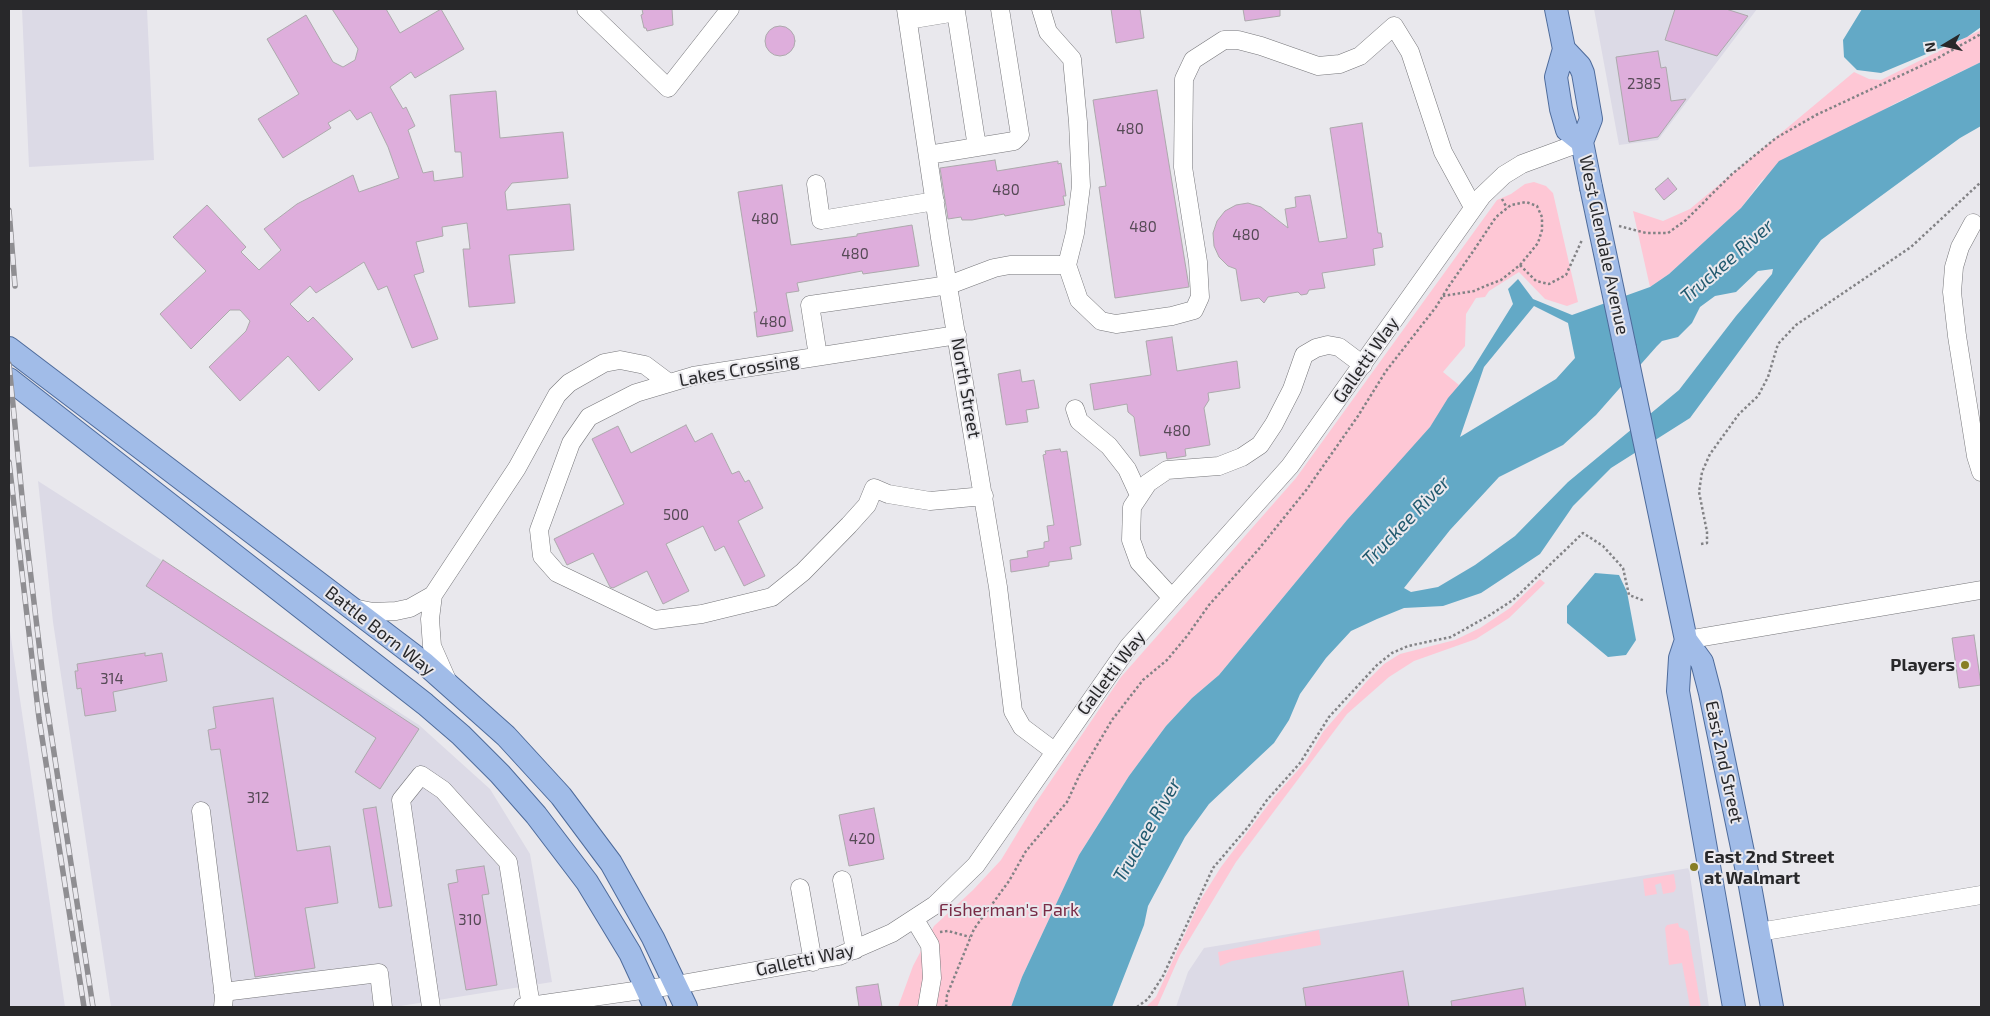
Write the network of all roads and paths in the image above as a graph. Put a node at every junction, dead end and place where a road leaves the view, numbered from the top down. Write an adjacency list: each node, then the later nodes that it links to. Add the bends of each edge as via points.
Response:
1 (586, 9): 2 (street, via 668,88)
2 (730, 9)
3 (1000, 9): 9 (street, via 1020,135 1014,141)
4 (1041, 9): 20 (street, via 1048,32 1072,60 1081,186)
5 (1556, 9): 8 (main road, West Glendale Avenue, via 1564,49 1583,73 1591,119)
6 (907, 14): 9 (street, via 956,12); 10 (street, North Street)
7 (1981, 34): 18 (path, via 1776,138 1668,233 1646,233)
8 (1582, 142): 15 (street, Galletti Way, via 1522,164 1492,185); 26 (main road, West Glendale Avenue, bridge)
9 (977, 147): 10 (street)
10 (928, 155): 14 (street, North Street)
11 (1981, 182): 35 (path, via 1911,247 1796,325 1778,344 1768,377 1758,396 1739,414 1710,454 1702,472 1699,492 1707,543)
12 (816, 184): 14 (street, via 821,220)
13 (1502, 199): 16 (path)
14 (935, 202): 22 (street, North Street)
15 (1473, 207): 20 (street, via 1443,152 1400,20 1370,49 1340,64 1318,66 1261,46 1224,40 1194,60 1184,79 1183,167 1198,262 1200,297 1194,310 1116,324 1101,321 1079,300); 28 (street, Galletti Way)
16 (1507, 208): 21 (path, via 1511,204 1526,202 1537,206 1542,217 1538,243); 23 (path, via 1496,217)
17 (1973, 222): 32 (street, via 1954,267 1952,292)
18 (1616, 226)
19 (1586, 233): 21 (path, via 1566,275 1549,284 1536,281)
20 (1067, 264): 22 (street, via 1010,265)
21 (1520, 265): 23 (path, via 1501,280 1474,291)
22 (948, 286): 24 (street, North Street); 27 (street, via 810,305)
23 (1443, 296): 50 (path, via 1386,371 1306,489 1167,660 1143,680 1112,720 1080,774 1068,802 1026,851)
24 (957, 335): 27 (street, Lakes Crossing); 34 (street, North Street)
25 (9, 348): 40 (main road, Battle Born Way)
26 (1625, 348): 41 (main road, East 2nd Street)
27 (818, 356): 30 (street, Lakes Crossing, via 693,376)
28 (1363, 366): 33 (street, via 1339,347 1316,348 1304,355 1292,388 1260,445 1219,466 1167,470 1157,475); 38 (street, Galletti Way, via 1290,466)
29 (9, 379): 54 (main road, Battle Born Way, via 461,735 536,814 587,882)
30 (669, 383): 34 (street, Lakes Crossing, via 636,393 589,418 571,443 539,530 542,556 557,573 655,620 702,614 772,597 803,572 849,525 867,505 874,488 888,494 930,501); 37 (street, via 645,365 620,360 604,363 563,388 551,403 517,468)
31 (1075, 409): 33 (street, via 1079,421 1109,446 1127,469)
32 (1981, 472)
33 (1139, 495): 38 (street, via 1130,517 1134,552 1145,571)
34 (984, 496): 43 (street, North Street, via 1013,711 1022,727)
35 (1701, 544)
36 (1981, 590): 41 (street)
37 (433, 595): 40 (street, via 410,608 396,611 373,612); 42 (street, via 430,620 432,646)
38 (1172, 598): 43 (street, Galletti Way, via 1123,653)
39 (1645, 601): 62 (path, via 1629,595 1624,568 1583,533 1513,600 1490,615 1451,637 1408,646 1392,653 1329,717 1300,763 1213,868 1163,976 1148,999)
40 (350, 607): 42 (main road, Battle Born Way)
41 (1686, 640): 49 (main road, East 2nd Street, via 1702,662 1710,693); 63 (main road, East 2nd Street, via 1680,658 1678,691)
42 (450, 685): 53 (main road, Battle Born Way, via 526,756 578,818 626,888)
43 (1054, 751): 48 (street, Galletti Way, via 976,865 941,900)
44 (201, 811): 55 (street)
45 (842, 880): 51 (street)
46 (800, 888): 52 (street)
47 (1981, 895): 49 (street)
48 (920, 928): 50 (path); 51 (street, Galletti Way); 60 (street, via 930,945 932,978)
49 (1759, 932): 64 (main road, East 2nd Street)
50 (970, 937): 61 (path, via 947,994)
51 (855, 950): 52 (street, Galletti Way)
52 (813, 962): 53 (street, Galletti Way)
53 (676, 985): 54 (street, Galletti Way); 59 (main road, Battle Born Way)
54 (652, 998): 58 (street, Galletti Way)
55 (223, 1000): 56 (street, via 379,974)
56 (383, 1007)
57 (431, 1007): 58 (street, via 402,800 422,776 443,790 508,862)
58 (531, 1007)
59 (686, 1007)
60 (927, 1007)
61 (946, 1007)
62 (1137, 1007)
63 (1734, 1007)
64 (1772, 1007)

